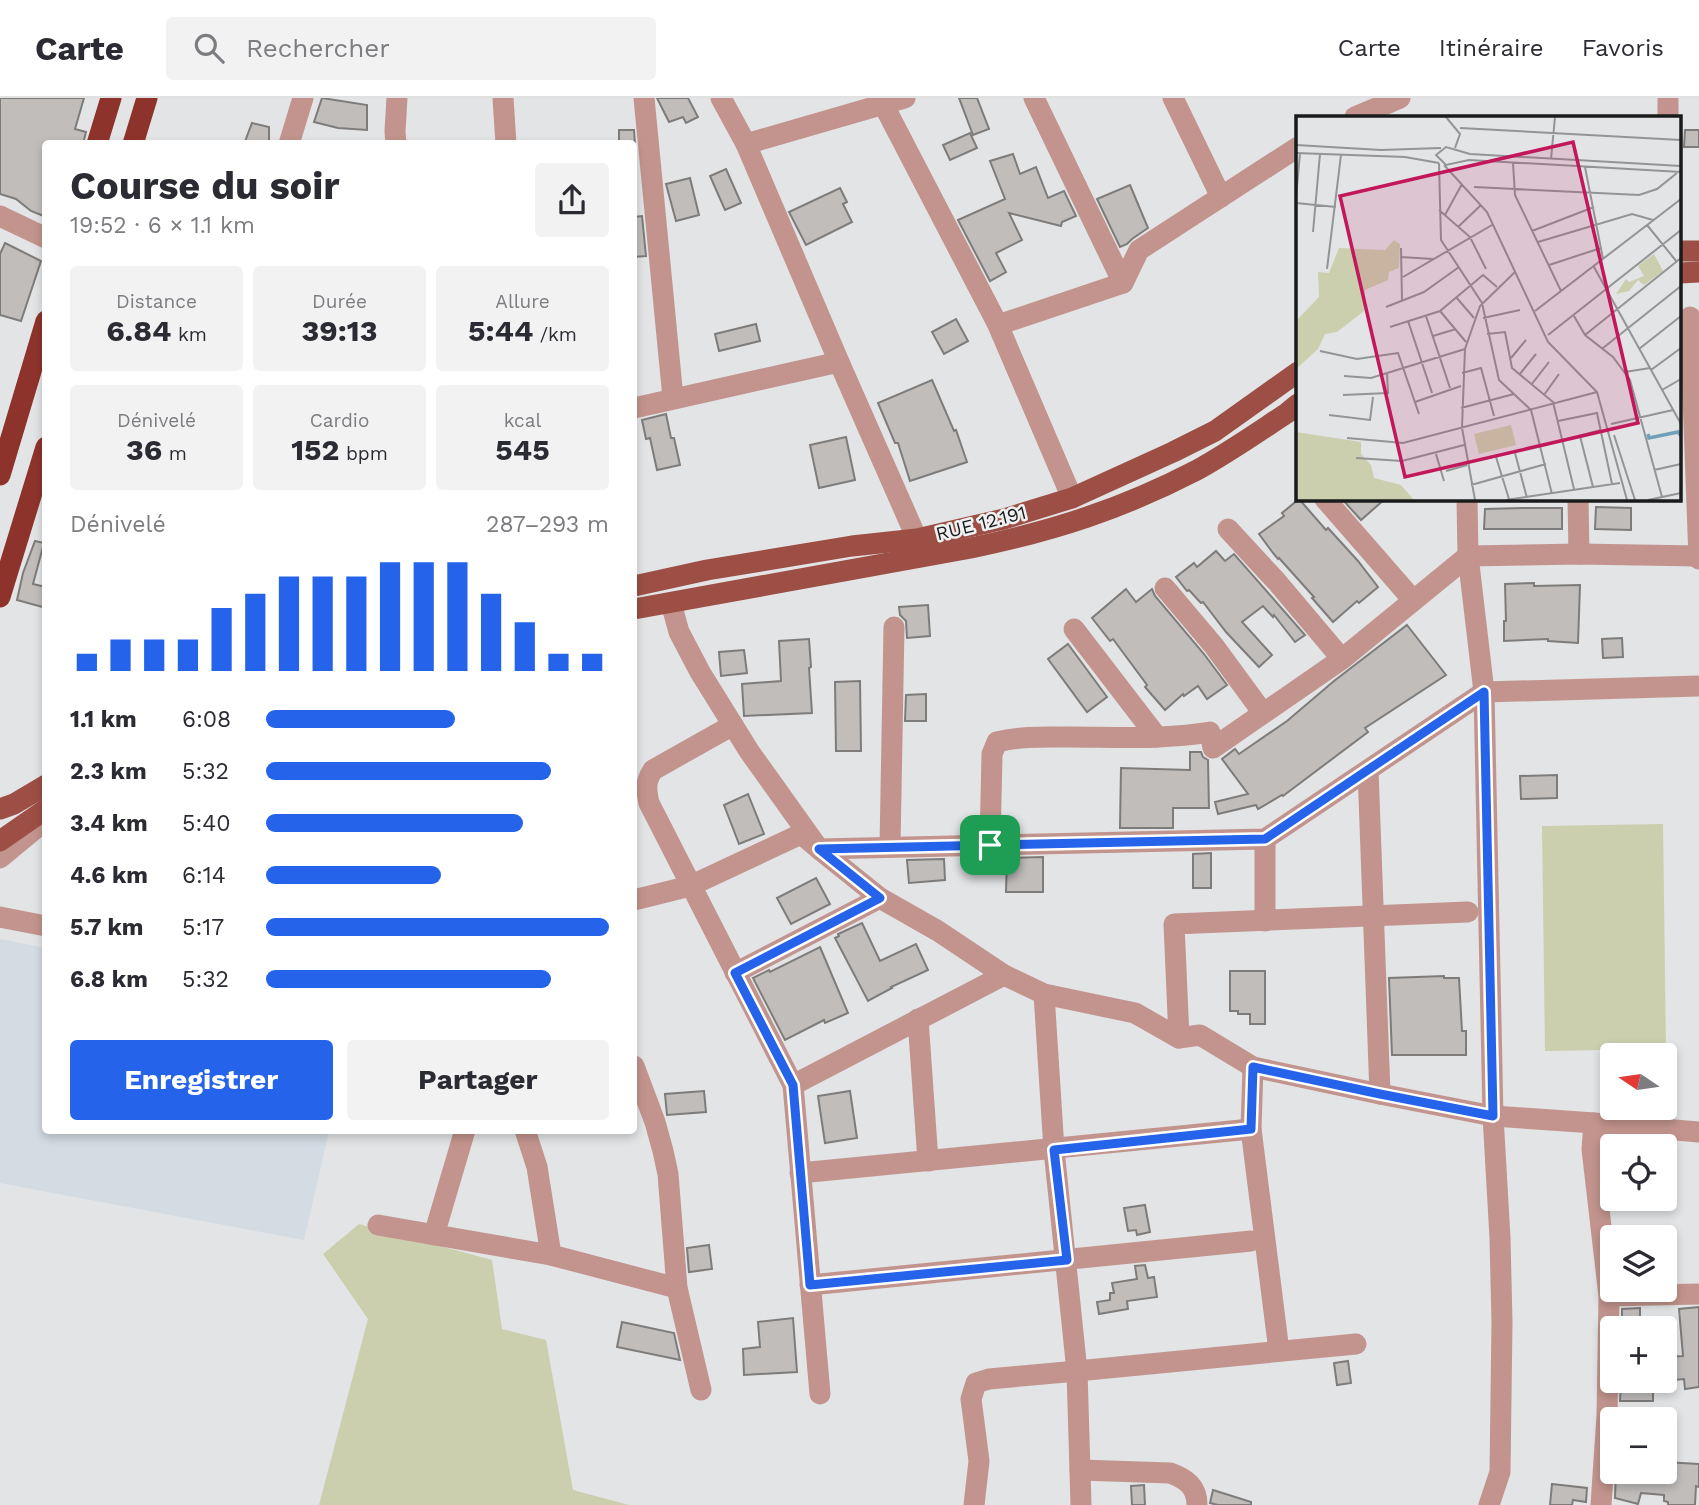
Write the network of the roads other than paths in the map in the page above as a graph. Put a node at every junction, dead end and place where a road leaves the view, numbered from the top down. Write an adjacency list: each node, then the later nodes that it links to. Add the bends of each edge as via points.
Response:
1 (111, 98): 16 (highway)
2 (147, 98): 17 (highway)
3 (303, 98): 18 (street)
4 (397, 98): 19 (street)
5 (503, 98): 20 (street)
6 (644, 98): 32 (street)
7 (721, 98): 21 (street)
8 (905, 98): 13 (street)
9 (1034, 98): 26 (street)
10 (1173, 98): 23 (street)
11 (1668, 98): 15 (street)
12 (1393, 99): 14 (street)
13 (881, 101): 21 (street); 28 (street)
14 (1357, 116)
15 (1668, 116)
16 (98, 140)
17 (135, 140)
18 (290, 140)
19 (396, 140)
20 (506, 140)
21 (746, 144): 30 (street)
22 (1296, 148): 23 (street)
23 (1221, 197): 26 (street, via 1139,250)
24 (0, 216): 25 (street)
25 (42, 236)
26 (1123, 283): 28 (street)
27 (1690, 317): 35 (street)
28 (998, 325): 38 (street)
29 (42, 334): 37 (highway)
30 (839, 362): 32 (street); 43 (street)
31 (1296, 373): 38 (main road, RUE 12.191, via 1214,431)
32 (673, 398): 34 (street)
33 (1296, 406): 51 (main road, RUE 12.191, via 1199,469 1073,523 971,548)
34 (637, 407)
35 (1697, 444): 46 (street)
36 (42, 472): 49 (highway)
37 (0, 475)
38 (1072, 498): 43 (main road, RUE 12.191)
39 (1326, 500): 50 (street)
40 (1467, 500): 45 (street)
41 (1578, 500): 44 (street)
42 (1228, 529): 55 (street)
43 (917, 539): 47 (main road, RUE 12.191, via 852,546)
44 (1579, 554): 45 (street); 46 (street)
45 (1468, 556): 50 (street); 57 (street)
46 (1699, 557)
47 (637, 585)
48 (1165, 588): 58 (street)
49 (0, 597)
50 (1413, 600): 55 (street)
51 (671, 603): 52 (main road, RUE 12.191); 59 (street, via 679,632)
52 (637, 609)
53 (894, 627): 69 (street)
54 (1074, 629): 60 (street)
55 (1342, 659): 58 (street)
56 (1699, 686): 57 (street)
57 (1484, 692): 61 (street); 89 (street)
58 (1263, 713): 60 (street, via 1213,748 1210,732)
59 (733, 725): 70 (street); 72 (street, via 653,770 646,780 649,803)
60 (1157, 737): 68 (street, via 1037,737 997,742 992,754)
61 (1368, 770): 66 (street); 76 (street)
62 (42, 787): 63 (main road)
63 (0, 809)
64 (42, 812): 67 (main road)
65 (42, 823): 71 (street)
66 (1265, 839): 68 (street); 78 (street)
67 (0, 841)
68 (990, 845): 69 (street)
69 (890, 847): 70 (street)
70 (819, 849): 72 (street, via 801,834); 73 (street)
71 (0, 858)
72 (690, 886): 74 (street); 80 (street)
73 (880, 898): 80 (street); 81 (street)
74 (637, 899)
75 (1468, 912): 76 (street)
76 (1373, 916): 78 (street); 88 (street)
77 (0, 917): 79 (street)
78 (1265, 921): 84 (street, via 1174,924)
79 (42, 925)
80 (735, 973): 87 (street)
81 (1003, 975): 82 (street); 83 (street)
82 (1044, 994): 84 (street, via 1135,1013); 95 (street)
83 (918, 1019): 87 (street); 96 (street)
84 (1179, 1038): 85 (street, via 1200,1035)
85 (1253, 1067): 88 (street); 91 (street)
86 (637, 1074): 105 (street, via 668,1174)
87 (793, 1085): 97 (street)
88 (1380, 1094): 89 (street)
89 (1493, 1116): 90 (street); 118 (street, via 1502,1322 1500,1472)
90 (1594, 1123): 92 (street); 98 (street, via 1592,1149)
91 (1251, 1129): 95 (street); 110 (street)
92 (1699, 1132)
93 (464, 1134): 100 (street)
94 (526, 1134): 102 (street, via 537,1167)
95 (1054, 1150): 96 (street); 103 (street)
96 (928, 1161): 97 (street)
97 (800, 1173): 104 (street)
98 (1601, 1225)
99 (378, 1226): 100 (street)
100 (434, 1235): 102 (street)
101 (1251, 1241): 103 (street)
102 (551, 1255): 105 (street)
103 (1067, 1260): 104 (street); 111 (street)
104 (810, 1285): 113 (street)
105 (677, 1288): 112 (street)
106 (1677, 1294): 107 (street)
107 (1699, 1294)
108 (1609, 1302): 119 (street)
109 (1356, 1344): 110 (street)
110 (1279, 1351): 111 (street)
111 (1077, 1371): 114 (street); 115 (street, via 976,1383 971,1399 979,1461)
112 (701, 1390)
113 (820, 1394)
114 (1080, 1470): 116 (street); 117 (street, via 1170,1473 1191,1484)
115 (974, 1505)
116 (1081, 1505)
117 (1197, 1505)
118 (1489, 1505)
119 (1601, 1505)

